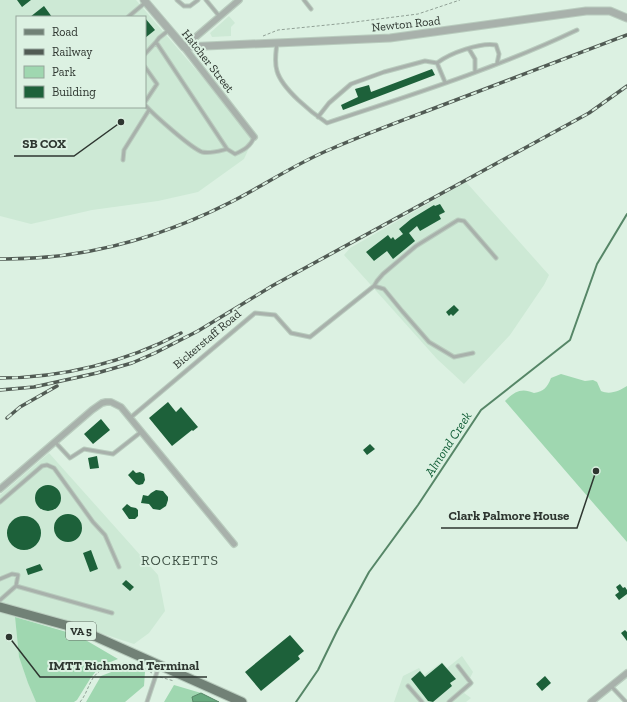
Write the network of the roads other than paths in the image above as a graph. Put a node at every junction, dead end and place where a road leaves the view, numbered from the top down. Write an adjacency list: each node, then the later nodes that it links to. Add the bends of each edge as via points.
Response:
1 (177, 0): 2 (lane, via 184,6 190,6)
2 (198, 0)
3 (206, 0): 9 (lane)
4 (239, 0): 9 (street)
5 (304, 0): 7 (lane)
6 (145, 1): 8 (lane); 11 (street, Hatcher Street)
7 (311, 9)
8 (129, 16)
9 (220, 17): 15 (street)
10 (627, 18): 14 (street, Newton Road, via 610,11 586,11 390,38)
11 (169, 29): 13 (lane); 15 (street, Hatcher Street)
12 (577, 30): 19 (lane)
13 (156, 42): 17 (lane); 28 (lane)
14 (277, 43): 15 (street, Newton Road); 26 (lane, via 276,58 282,82)
15 (184, 47): 27 (street, Hatcher Street)
16 (469, 49): 18 (lane); 19 (lane, via 479,45 496,46 499,54); 21 (lane, via 475,60)
17 (146, 53)
18 (437, 63): 22 (lane); 26 (lane, via 425,61 351,84 329,103)
19 (497, 64): 21 (lane)
20 (146, 68): 23 (lane, via 157,84)
21 (475, 72): 22 (lane)
22 (445, 82): 26 (lane, via 327,122)
23 (146, 100)
24 (146, 106): 25 (lane)
25 (149, 110): 28 (lane, via 202,152); 29 (lane, via 124,150)
26 (318, 117)
27 (254, 137): 28 (lane, via 252,144 235,154)
28 (227, 149)
29 (123, 160)
30 (496, 258): 31 (lane, via 464,221 458,220 416,246 383,274)
31 (374, 286): 32 (lane, via 384,289 430,342 454,357); 33 (lane, Bickerstaff Road, via 310,337 291,333 275,315 255,313)
32 (473, 353)
33 (130, 418): 34 (street); 35 (street, via 116,404 102,403)
34 (141, 432): 35 (lane, via 113,454 84,450 70,458); 38 (street)
35 (56, 442): 36 (street)
36 (0, 489)
37 (0, 502): 39 (lane, via 42,466 54,468 105,535)
38 (234, 544)
39 (119, 567)
40 (0, 578): 41 (lane, via 18,575)
41 (16, 586): 42 (lane); 44 (lane)
42 (0, 600)
43 (0, 607): 45 (main road, VA 5, via 92,634)
44 (112, 614)
45 (160, 664): 50 (lane); 51 (main road, VA 5)
46 (458, 666): 53 (lane, via 471,683)
47 (627, 672): 49 (street)
48 (408, 686): 52 (lane)
49 (611, 686): 54 (street); 55 (lane)
50 (147, 702)
51 (242, 702)
52 (422, 702)
53 (449, 702)
54 (591, 702)
55 (626, 702)

